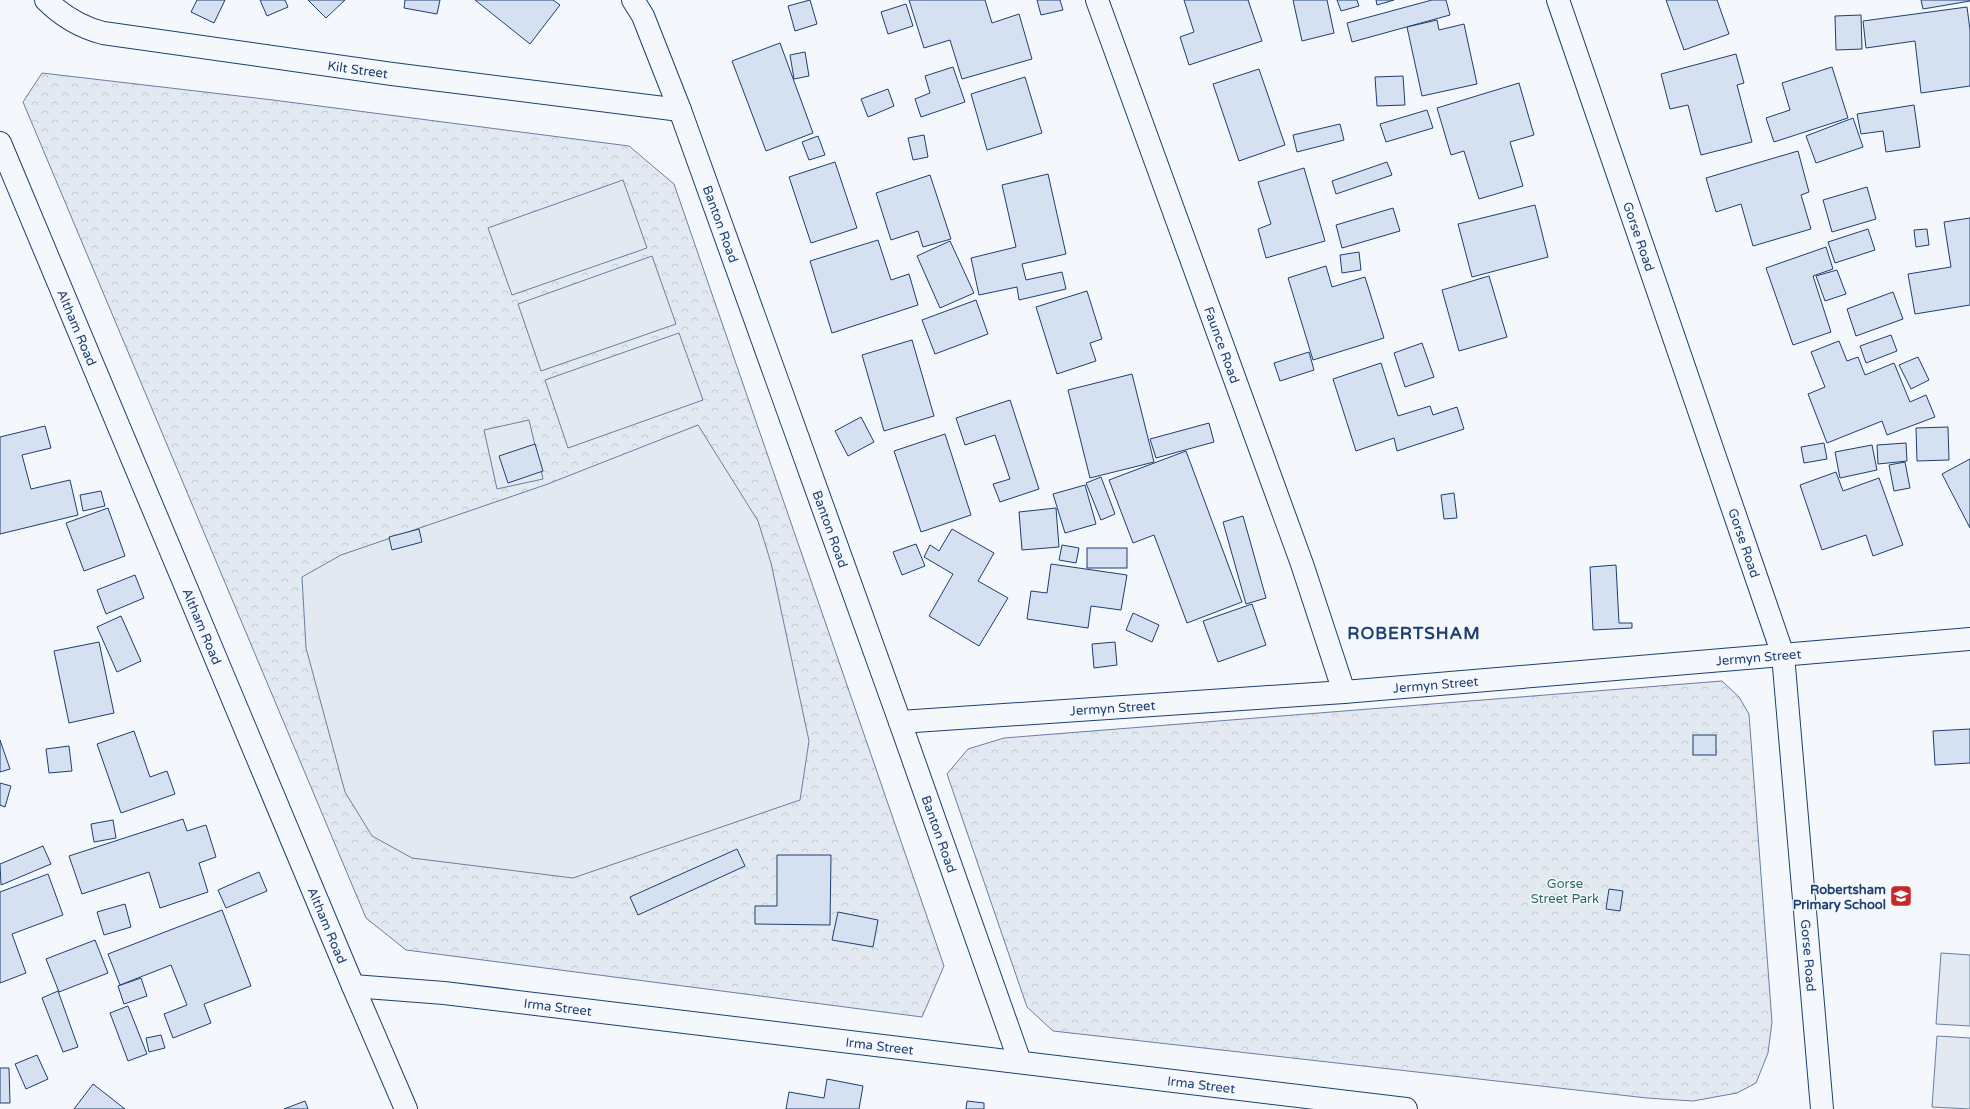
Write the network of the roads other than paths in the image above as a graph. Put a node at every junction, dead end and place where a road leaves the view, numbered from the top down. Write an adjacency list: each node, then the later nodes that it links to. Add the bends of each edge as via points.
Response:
1 (46, 0): 5 (street, Kilt Street, via 71,22 103,33 392,74)
2 (633, 0): 5 (street, Banton Road, via 643,16)
3 (1097, 0): 9 (street, Faunce Road, via 1302,564)
4 (1558, 0): 8 (street, Gorse Road)
5 (680, 110): 10 (street, Banton Road)
6 (0, 143): 11 (street, Altham Road)
7 (1970, 639): 8 (street, Jermyn Street)
8 (1783, 655): 9 (street, Jermyn Street); 15 (street, Gorse Road)
9 (1344, 692): 10 (street, Jermyn Street)
10 (900, 722): 12 (street, Banton Road)
11 (352, 986): 12 (street, Irma Street, via 444,993); 13 (street, Altham Road)
12 (1020, 1062): 14 (street, Irma Street)
13 (406, 1109)
14 (1406, 1109)
15 (1822, 1109)

